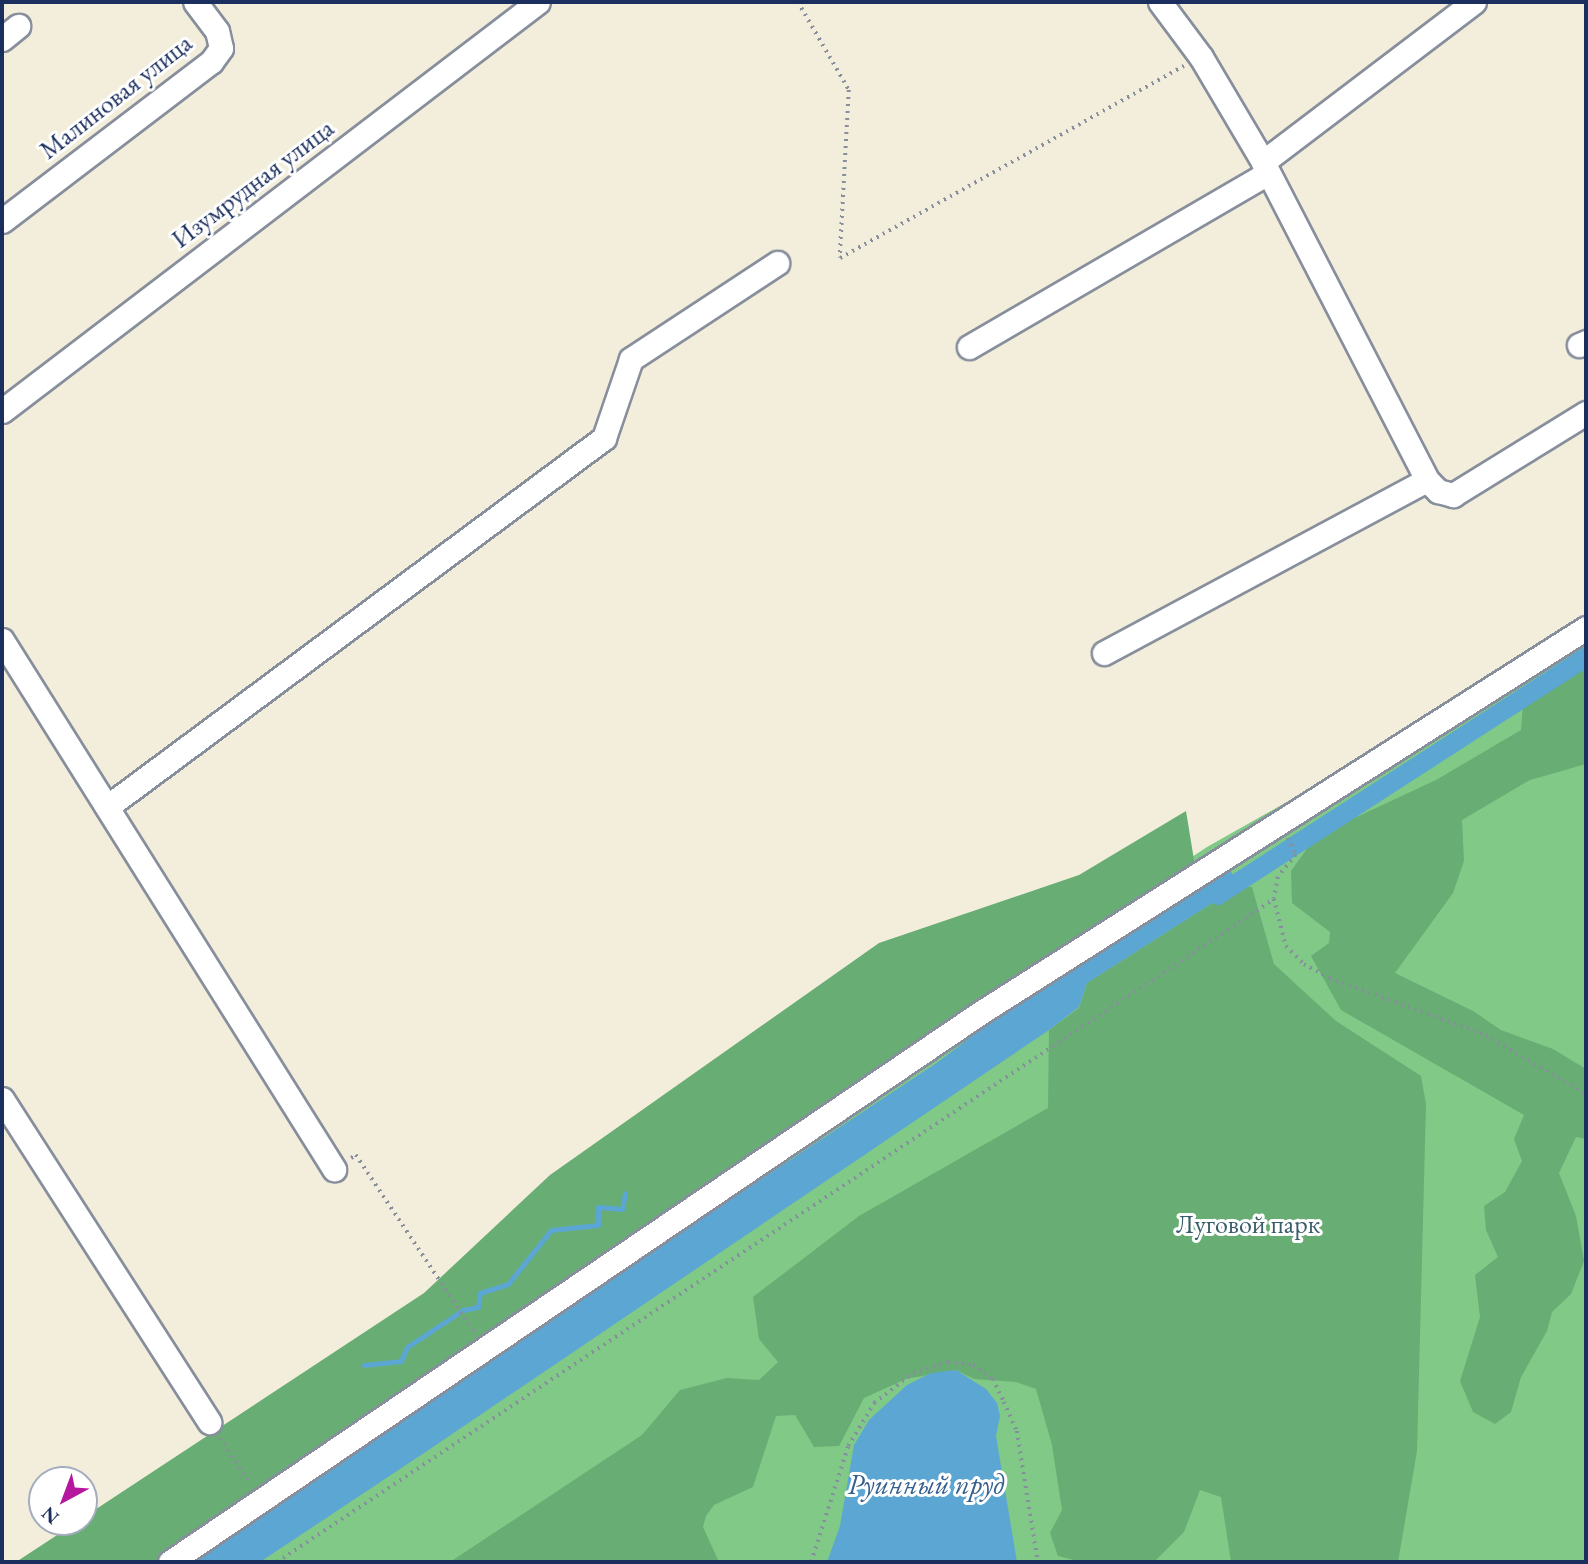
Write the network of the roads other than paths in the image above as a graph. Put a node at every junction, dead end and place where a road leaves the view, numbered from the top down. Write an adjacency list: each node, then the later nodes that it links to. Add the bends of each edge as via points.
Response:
1 (195, 2): 6 (street, Малиновая улица, via 217,31 220,48 211,62)
2 (538, 2): 9 (street, Изумрудная улица)
3 (1160, 2): 5 (street, via 1201,57)
4 (1474, 2): 5 (street)
5 (1265, 168): 8 (street); 11 (street)
6 (2, 221)
7 (777, 262): 15 (street, via 631,359 604,438)
8 (969, 347)
9 (2, 411)
10 (1586, 413): 11 (street, via 1454,495 1438,491)
11 (1427, 480): 14 (street)
12 (1586, 628): 19 (street, via 983,1012)
13 (2, 639): 15 (street)
14 (1104, 653)
15 (107, 807): 17 (street)
16 (2, 1099): 18 (street)
17 (334, 1169)
18 (209, 1422)
19 (170, 1562)

